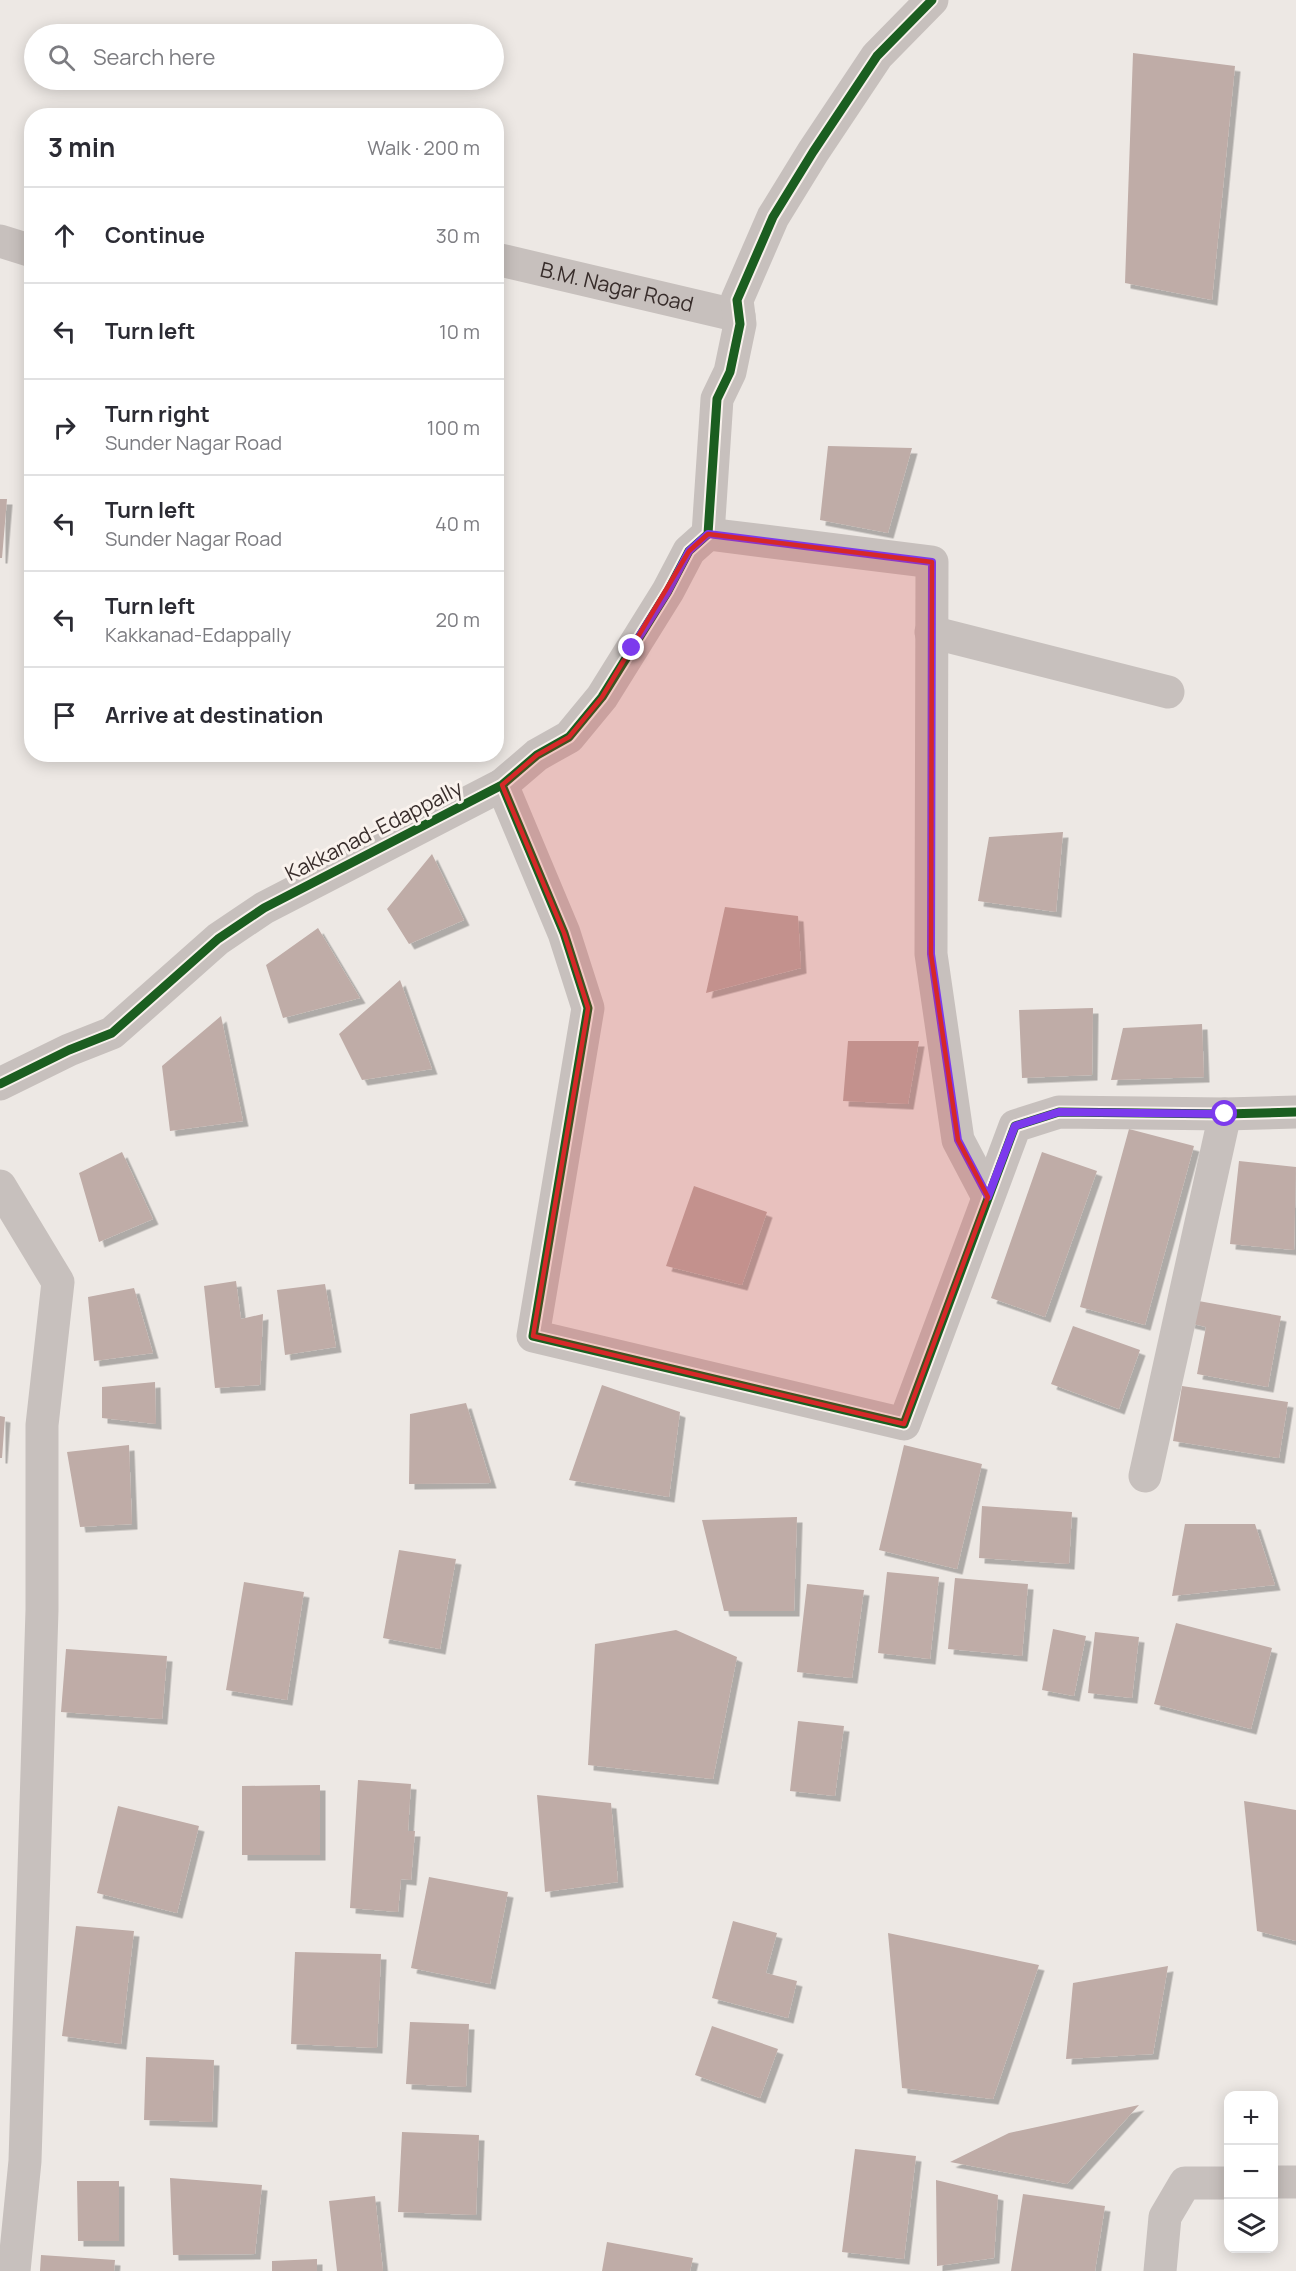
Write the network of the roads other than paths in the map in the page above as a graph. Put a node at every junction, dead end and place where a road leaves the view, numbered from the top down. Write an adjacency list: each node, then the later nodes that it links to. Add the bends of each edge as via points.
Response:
1 (932, 0): 5 (street, via 877,56 773,217 737,300)
2 (0, 241): 3 (street)
3 (24, 248)
4 (504, 261): 5 (street, B.M. Nagar Road)
5 (739, 316): 6 (street, via 730,372 717,399)
6 (708, 534): 7 (street, via 932,562); 9 (street, Kakkanad-Edappally, via 689,551 596,705 569,737 537,755)
7 (932, 632): 8 (street); 14 (street, via 931,954 958,1140)
8 (1168, 692)
9 (502, 785): 10 (street, Kakkanad-Edappally, via 264,908 218,939 112,1033); 14 (street, via 564,933 588,1008 533,1336 904,1424)
10 (0, 1084)
11 (1296, 1112): 12 (street)
12 (1225, 1114): 14 (street, via 1059,1112 1015,1126); 15 (street)
13 (0, 1186): 19 (street, via 58,1282 42,1425 42,1610 25,2149)
14 (988, 1197)
15 (1145, 1476)
16 (1278, 2182): 17 (street)
17 (1296, 2182)
18 (1224, 2183): 20 (street, via 1185,2183 1165,2217)
19 (14, 2271)
20 (1160, 2271)

